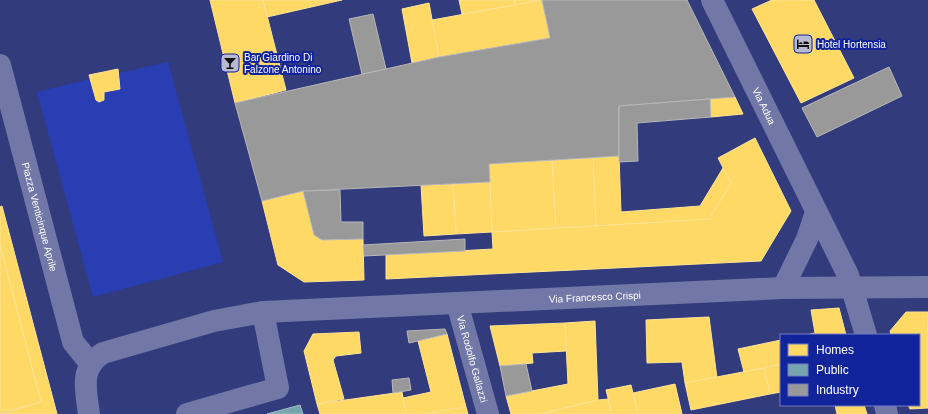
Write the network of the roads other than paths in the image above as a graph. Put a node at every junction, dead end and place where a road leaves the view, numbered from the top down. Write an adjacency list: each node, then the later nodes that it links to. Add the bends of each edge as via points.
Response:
1 (712, 0): 3 (street, Via Adua)
2 (0, 65): 10 (street, Piazza Venticinque Aprile, via 73,342)
3 (816, 212): 4 (street, Via Adua); 6 (street, via 807,239)
4 (853, 287): 5 (street, Via Francesco Crispi); 6 (street, Via Francesco Crispi); 9 (street, Via Adua)
5 (928, 287)
6 (783, 288): 7 (street, Via Francesco Crispi)
7 (457, 304): 8 (street, Via Francesco Crispi); 13 (street, Via Rodolfo Gallazzi)
8 (262, 312): 10 (street, via 214,322 103,353); 12 (street, via 278,388)
9 (866, 334)
10 (90, 363): 11 (street, via 86,380)
11 (89, 414)
12 (187, 414)
13 (488, 414)

